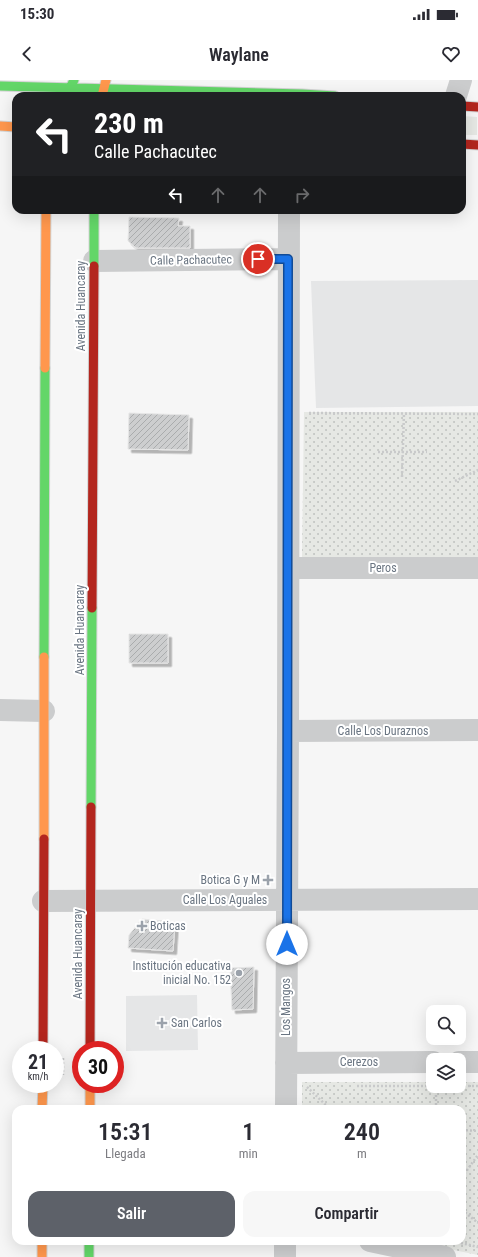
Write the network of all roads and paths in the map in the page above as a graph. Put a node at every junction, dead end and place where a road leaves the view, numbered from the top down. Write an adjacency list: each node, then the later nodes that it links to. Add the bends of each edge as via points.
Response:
1 (461, 80): 8 (street)
2 (40, 84): 3 (main road); 5 (main road)
3 (0, 86)
4 (302, 87): 6 (main road); 7 (main road)
5 (70, 88): 6 (main road)
6 (104, 88)
7 (320, 92)
8 (457, 92)
9 (466, 106): 10 (main road)
10 (478, 107)
11 (0, 126): 12 (main road)
12 (12, 127)
13 (466, 144): 14 (main road)
14 (478, 145)
15 (46, 214): 32 (main road)
16 (94, 214): 19 (main road, Avenida Huancaray)
17 (289, 214): 18 (street, Los Mangos)
18 (288, 259): 19 (street, Calle Pachacutec); 29 (street, Los Mangos)
19 (94, 261): 37 (main road, Avenida Huancaray)
20 (306, 413): 21 (path)
21 (404, 413): 22 (path); 24 (path)
22 (478, 414)
23 (378, 452): 24 (path)
24 (402, 452): 25 (path); 27 (path)
25 (427, 452)
26 (478, 470): 28 (path)
27 (402, 477)
28 (455, 481)
29 (288, 568): 30 (street, Peros); 34 (street, Los Mangos)
30 (478, 568)
31 (0, 710): 32 (street)
32 (44, 711): 36 (main road)
33 (478, 730): 34 (street, Calle Los Duraznos)
34 (288, 731): 38 (street, Los Mangos)
35 (478, 899): 38 (street, Calle Los Aguales)
36 (43, 900): 37 (street, Calle Los Aguales); 39 (main road)
37 (91, 900): 38 (street, Calle Los Aguales); 40 (main road, Avenida Huancaray)
38 (287, 900): 44 (street, Los Mangos)
39 (43, 1041)
40 (90, 1041)
41 (426, 1062): 44 (street, Cerezos)
42 (466, 1062): 43 (street)
43 (478, 1062)
44 (286, 1063): 57 (street, Los Mangos)
45 (306, 1085): 46 (path); 53 (path); 58 (path)
46 (314, 1085)
47 (353, 1086): 48 (path)
48 (426, 1086)
49 (466, 1086): 50 (path)
50 (478, 1086)
51 (42, 1093): 55 (main road)
52 (90, 1093): 56 (main road)
53 (306, 1093)
54 (435, 1093): 59 (path)
55 (42, 1105)
56 (90, 1105)
57 (286, 1105)
58 (326, 1105)
59 (436, 1105)
60 (466, 1130): 61 (path)
61 (478, 1131)
62 (478, 1155): 63 (path)
63 (466, 1172)
64 (466, 1213): 65 (path)
65 (478, 1223)
66 (42, 1245): 72 (main road)
67 (89, 1245): 73 (main road)
68 (285, 1245): 74 (street)
69 (406, 1245): 71 (street)
70 (478, 1247): 71 (path)
71 (451, 1250)
72 (42, 1257)
73 (89, 1257)
74 (285, 1257)

